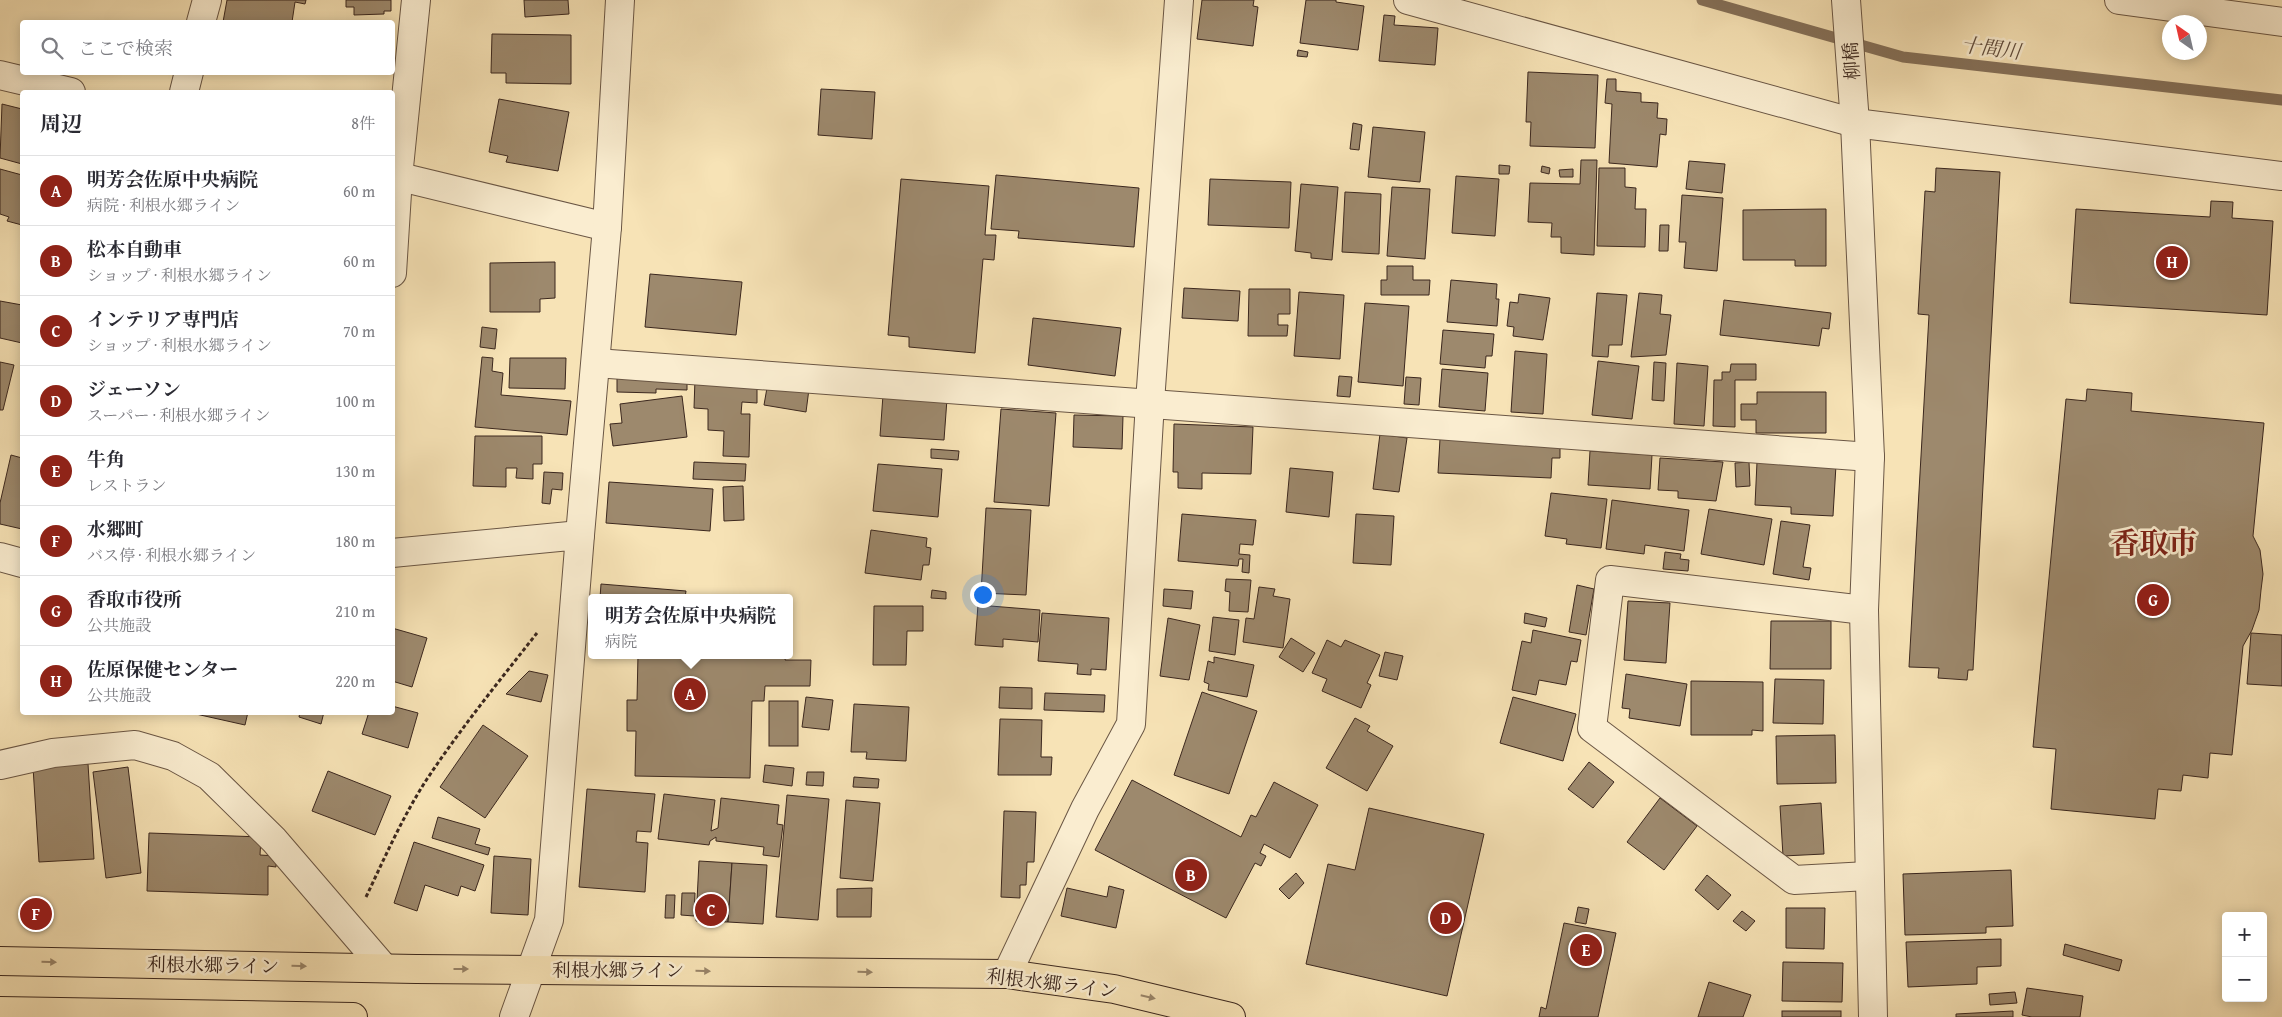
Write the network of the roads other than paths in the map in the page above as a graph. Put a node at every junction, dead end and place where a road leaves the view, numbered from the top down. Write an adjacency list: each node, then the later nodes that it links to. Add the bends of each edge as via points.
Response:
1 (207, 0): 9 (street)
2 (416, 0): 16 (street)
3 (620, 0): 18 (street)
4 (1179, 0): 20 (street)
5 (1408, 0): 15 (street)
6 (1846, 0): 15 (street, 柳橋)
7 (2119, 0): 8 (street)
8 (2243, 9): 10 (street)
9 (202, 20)
10 (2282, 22)
11 (0, 75): 13 (street)
12 (188, 75): 14 (street)
13 (63, 90)
14 (184, 90)
15 (1856, 123): 17 (street); 21 (street, 柳橋)
16 (395, 176): 18 (street)
17 (2282, 176)
18 (607, 227): 19 (street)
19 (596, 363): 20 (street); 22 (street)
20 (1150, 402): 21 (street); 32 (street, via 1132,724 1085,809)
21 (1870, 457): 26 (street, 柳橋)
22 (580, 535): 23 (street); 31 (street, via 550,920)
23 (395, 553)
24 (0, 557): 25 (street)
25 (20, 562)
26 (1864, 610): 28 (street, 柳橋); 28 (street, via 1610,580 1592,728 1794,880)
27 (0, 765): 30 (street, via 53,753 135,745 173,756 209,776 274,840)
28 (1868, 876): 37 (street, 柳橋)
29 (0, 961): 30 (highway, 利根水郷ライン, one-way to 30)
30 (384, 968): 31 (highway, 利根水郷ライン, one-way to 31)
31 (532, 970): 32 (highway, 利根水郷ライン, one-way to 32); 35 (street)
32 (1007, 974): 36 (highway, 利根水郷ライン, one-way to 36, via 1114,990)
33 (0, 1011): 34 (highway)
34 (353, 1017)
35 (514, 1017)
36 (1231, 1017)
37 (1873, 1017)

